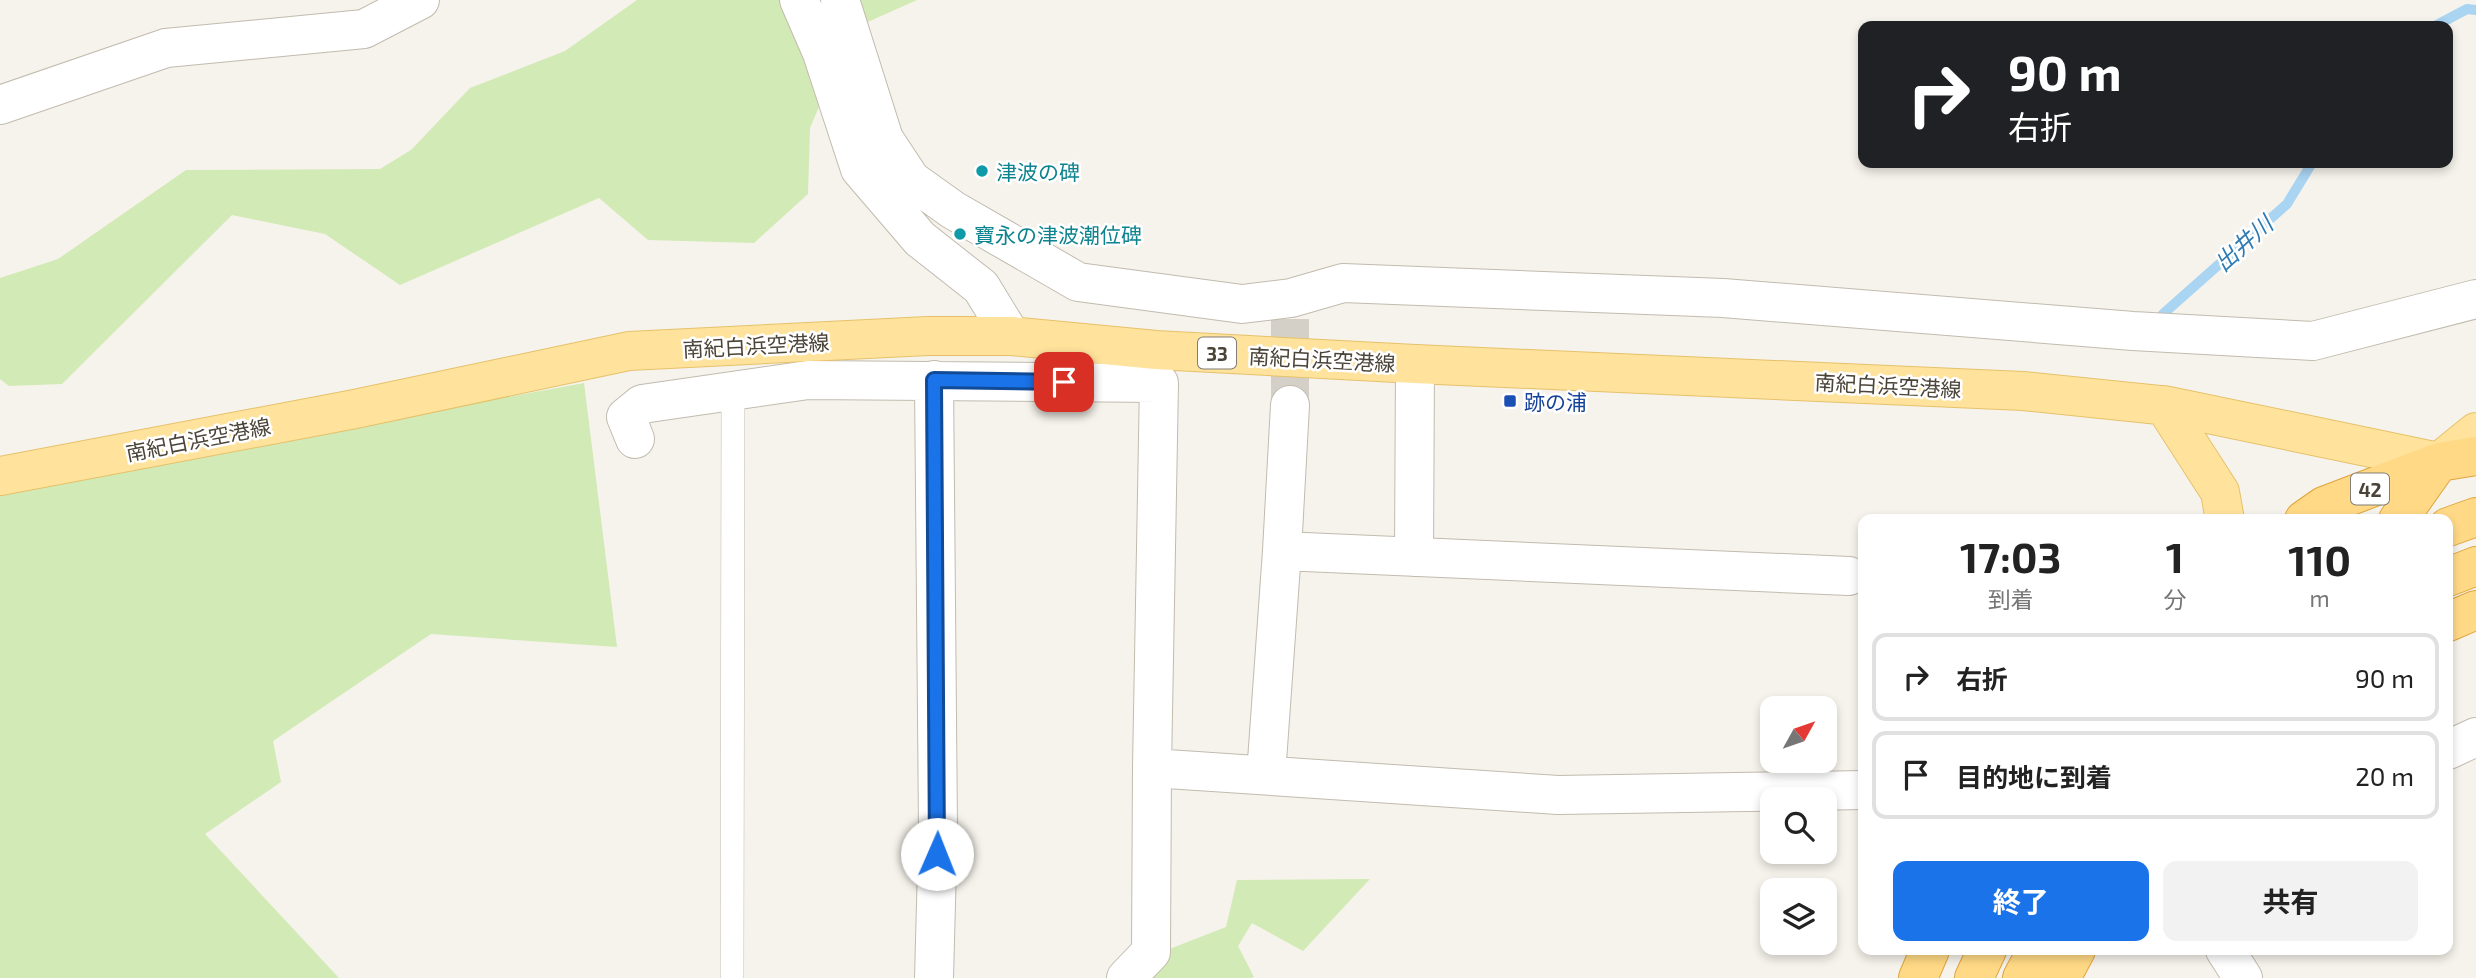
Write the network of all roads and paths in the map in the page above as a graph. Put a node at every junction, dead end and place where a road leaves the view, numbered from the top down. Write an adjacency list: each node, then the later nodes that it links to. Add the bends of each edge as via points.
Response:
1 (420, 0): 4 (street, via 364,29 166,48)
2 (799, 0): 6 (street, via 822,53 860,169 920,239 981,287)
3 (839, 0): 5 (street, via 884,139 911,180 953,210 1078,282 1291,308 1343,283 1723,298 2312,341)
4 (0, 105)
5 (2476, 299)
6 (1011, 336): 7 (main road, 南紀白浜空港線 / 33, via 1156,350); 17 (main road, 南紀白浜空港線 / 33, via 629,351)
7 (1415, 364): 11 (main road, 南紀白浜空港線 / 33, via 2023,391); 24 (street)
8 (934, 380): 9 (street, via 808,380); 32 (street, via 1159,383); 41 (street, via 938,829)
9 (733, 392): 13 (street, via 642,404 626,417); 40 (lane)
10 (1290, 405): 23 (street)
11 (2164, 405): 15 (main road, 南紀白浜空港線 / 33); 18 (main road, via 2220,492)
12 (2476, 432): 15 (main road)
13 (635, 439)
14 (2476, 456): 15 (highway, 42)
15 (2439, 463): 16 (highway); 19 (highway, 42); 20 (highway, 42)
16 (2476, 475)
17 (0, 476)
18 (2224, 514)
19 (2312, 514)
20 (2402, 514)
21 (2476, 517): 22 (highway)
22 (2453, 525)
23 (1282, 551): 24 (street); 33 (street)
24 (1414, 557): 27 (street)
25 (2476, 566): 26 (highway)
26 (2453, 575)
27 (1849, 576)
28 (2476, 610): 29 (highway)
29 (2453, 620)
30 (2476, 737): 31 (street)
31 (2453, 748)
32 (1152, 768): 33 (street); 42 (street, via 1151,951)
33 (1266, 775): 34 (street, via 1558,795)
34 (1858, 790)
35 (1928, 955): 43 (highway)
36 (1985, 955): 44 (highway)
37 (2034, 955): 45 (highway)
38 (2074, 955): 46 (highway)
39 (2228, 955): 47 (street)
40 (732, 978)
41 (934, 978)
42 (1126, 978)
43 (1918, 978)
44 (1974, 978)
45 (2022, 978)
46 (2061, 978)
47 (2243, 978)

